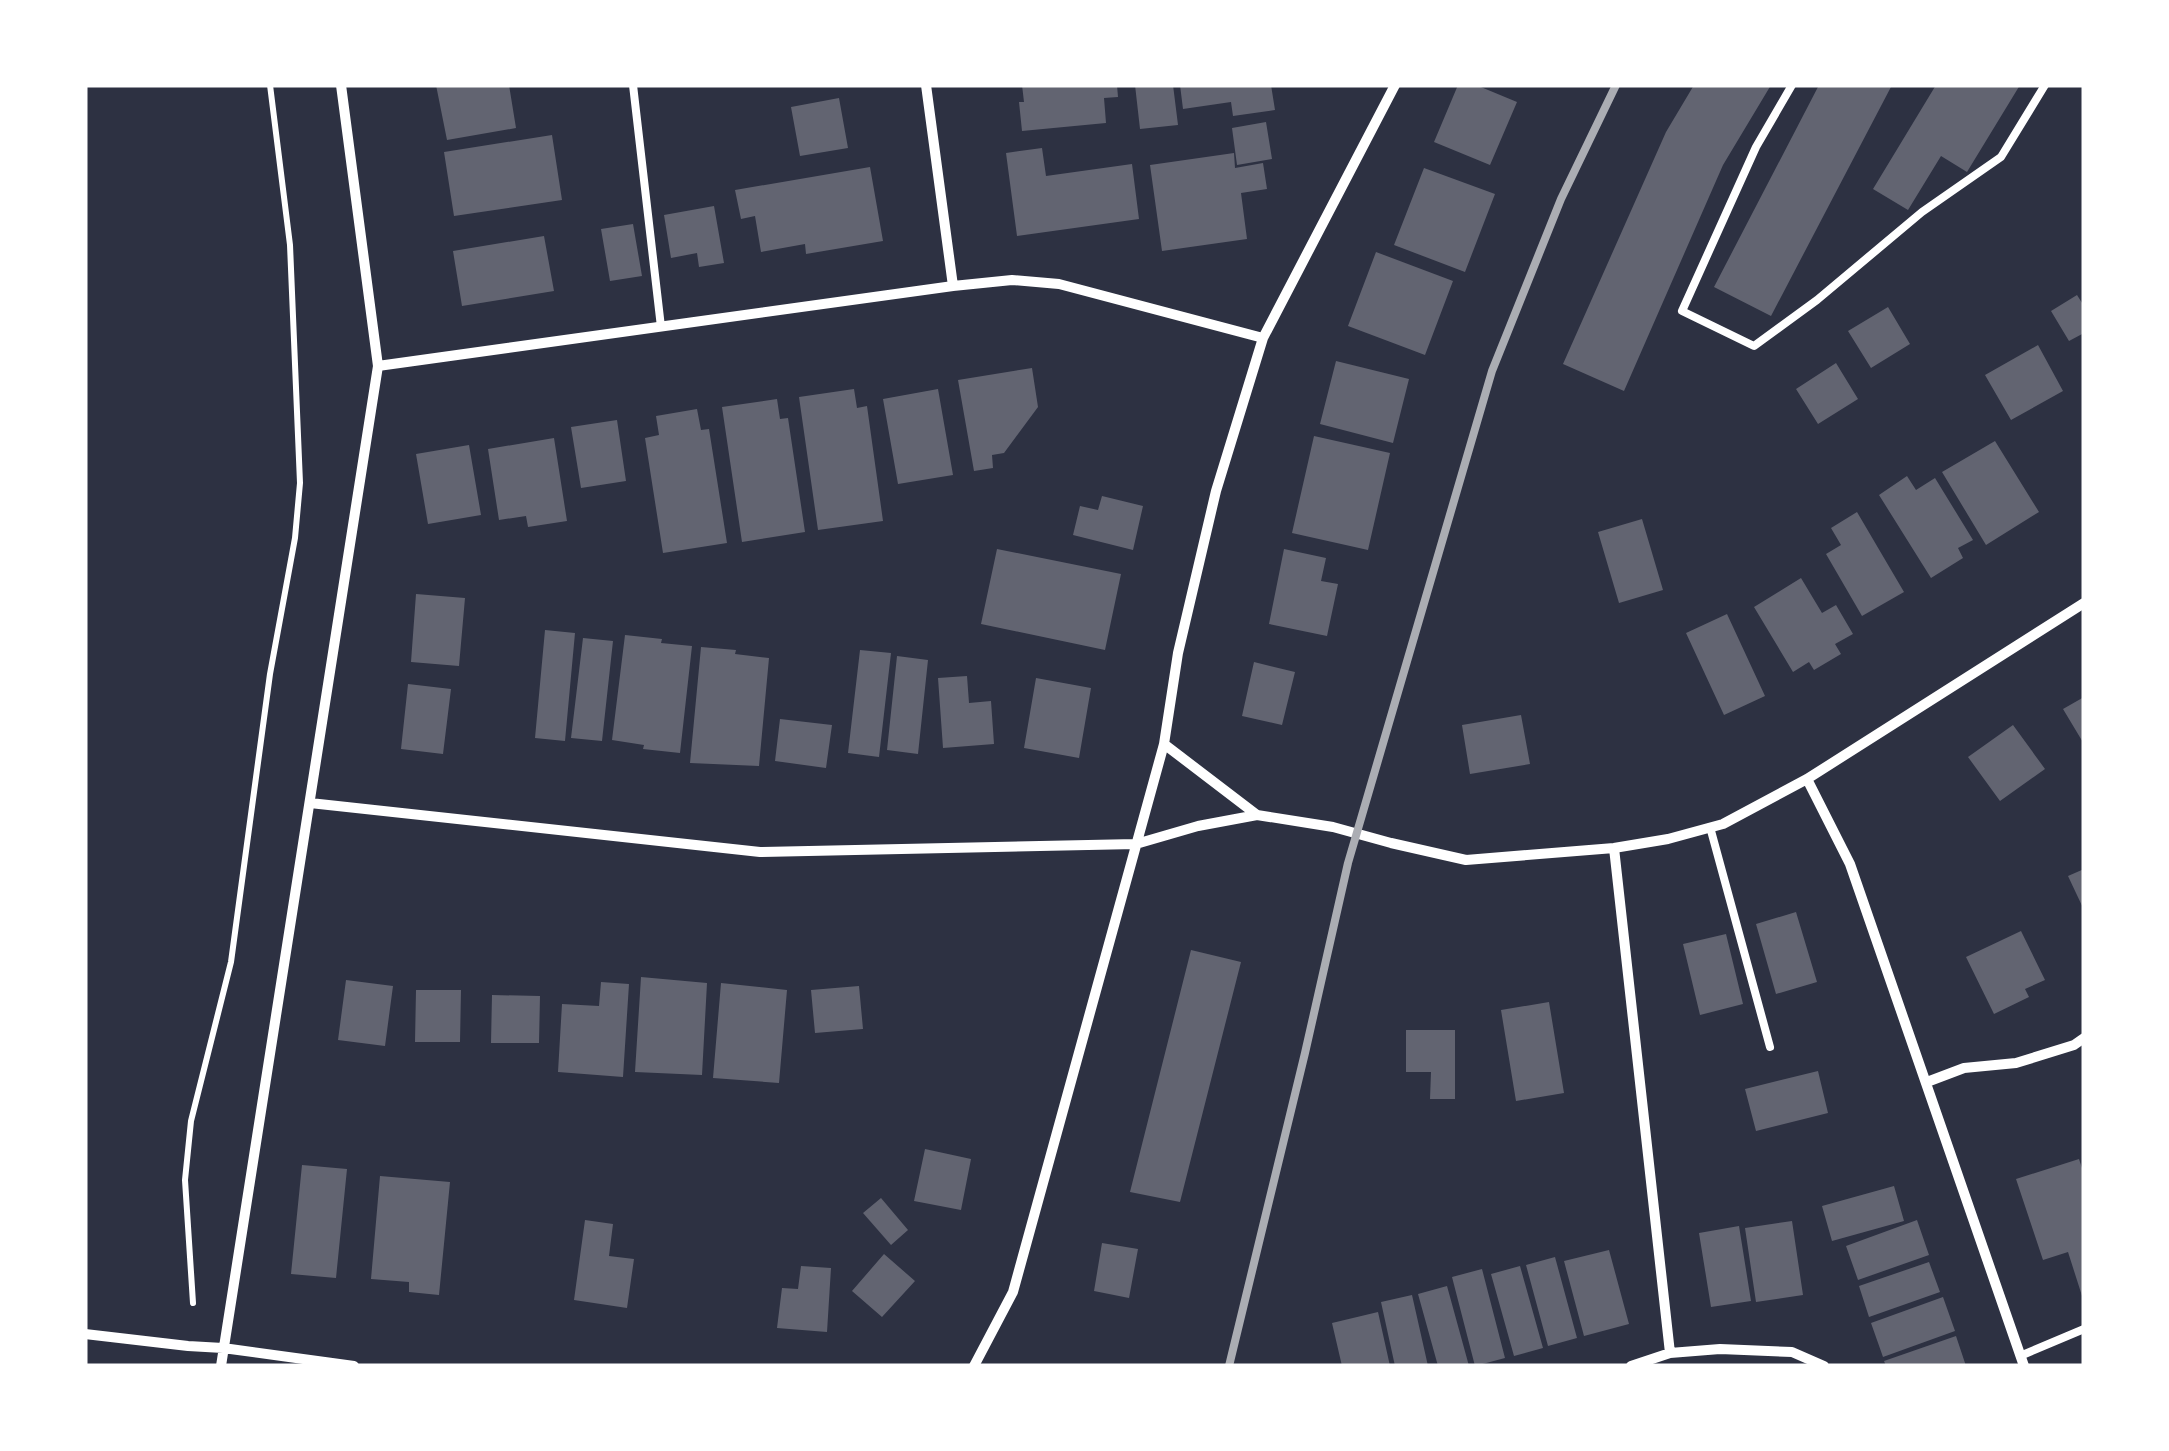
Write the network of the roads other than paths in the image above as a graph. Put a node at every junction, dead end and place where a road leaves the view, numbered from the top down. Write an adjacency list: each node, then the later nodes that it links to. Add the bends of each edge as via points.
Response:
1 (341, 85): 10 (street)
2 (634, 85): 8 (lane)
3 (926, 85): 7 (street)
4 (1395, 85): 9 (street)
5 (1792, 85): 6 (lane, via 1756,147 1682,312 1754,346 2001,157)
6 (2045, 85)
7 (953, 286): 8 (street); 9 (street, via 1059,284)
8 (660, 326): 10 (street)
9 (1263, 338): 12 (street, via 1216,492)
10 (378, 366): 14 (street)
11 (2084, 603): 13 (street)
12 (1164, 744): 15 (street); 17 (street)
13 (1807, 779): 16 (street); 21 (street, via 1850,864)
14 (310, 803): 17 (street, via 760,852); 24 (street)
15 (1258, 815): 17 (street); 18 (street, via 1466,860)
16 (1710, 828): 18 (street); 20 (lane)
17 (1136, 844): 29 (street, via 1013,1292)
18 (1614, 848): 25 (street)
19 (2084, 1038): 21 (street, via 2016,1063 1964,1068)
20 (1770, 1046)
21 (1927, 1082): 26 (street)
22 (2084, 1329): 26 (lane)
23 (85, 1334): 24 (street)
24 (224, 1348): 27 (street); 28 (street)
25 (1670, 1354): 30 (street); 31 (street, via 1792,1352)
26 (2022, 1361)
27 (221, 1366)
28 (354, 1366)
29 (974, 1366)
30 (1631, 1366)
31 (1824, 1366)

